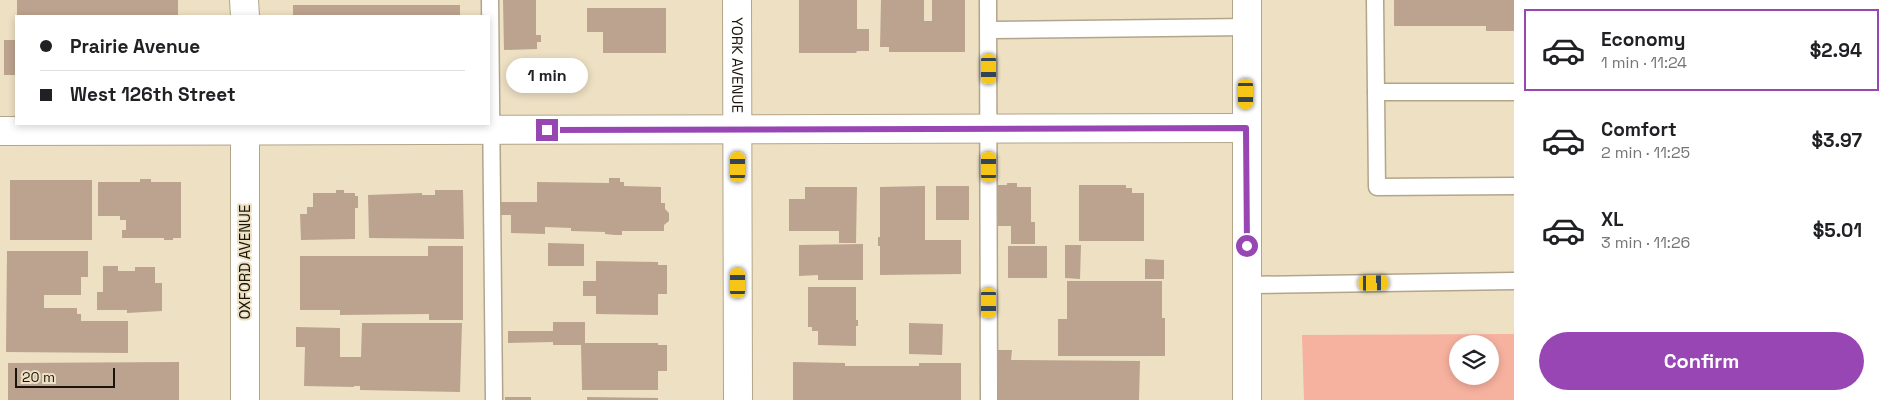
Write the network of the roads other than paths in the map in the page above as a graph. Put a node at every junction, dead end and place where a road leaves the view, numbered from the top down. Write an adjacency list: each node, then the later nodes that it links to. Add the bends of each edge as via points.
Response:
1 (244, 0): 7 (street)
2 (490, 0): 16 (lane)
3 (737, 0): 15 (street, YORK AVENUE)
4 (988, 0): 9 (lane)
5 (1247, 0): 8 (street)
6 (1375, 0): 10 (lane)
7 (244, 15)
8 (1247, 27): 9 (lane); 14 (street)
9 (988, 30): 13 (lane)
10 (1376, 92): 11 (lane); 18 (lane, via 1377,187)
11 (1514, 92)
12 (245, 127): 16 (street); 17 (street); 21 (street, OXFORD AVENUE)
13 (989, 128): 14 (street); 15 (street); 24 (lane)
14 (1246, 128): 20 (street)
15 (738, 129): 16 (street); 23 (street, YORK AVENUE)
16 (490, 130): 22 (lane)
17 (0, 131)
18 (1514, 186)
19 (1514, 281): 20 (lane)
20 (1247, 285): 25 (street)
21 (246, 400)
22 (494, 400)
23 (738, 400)
24 (989, 400)
25 (1247, 400)

